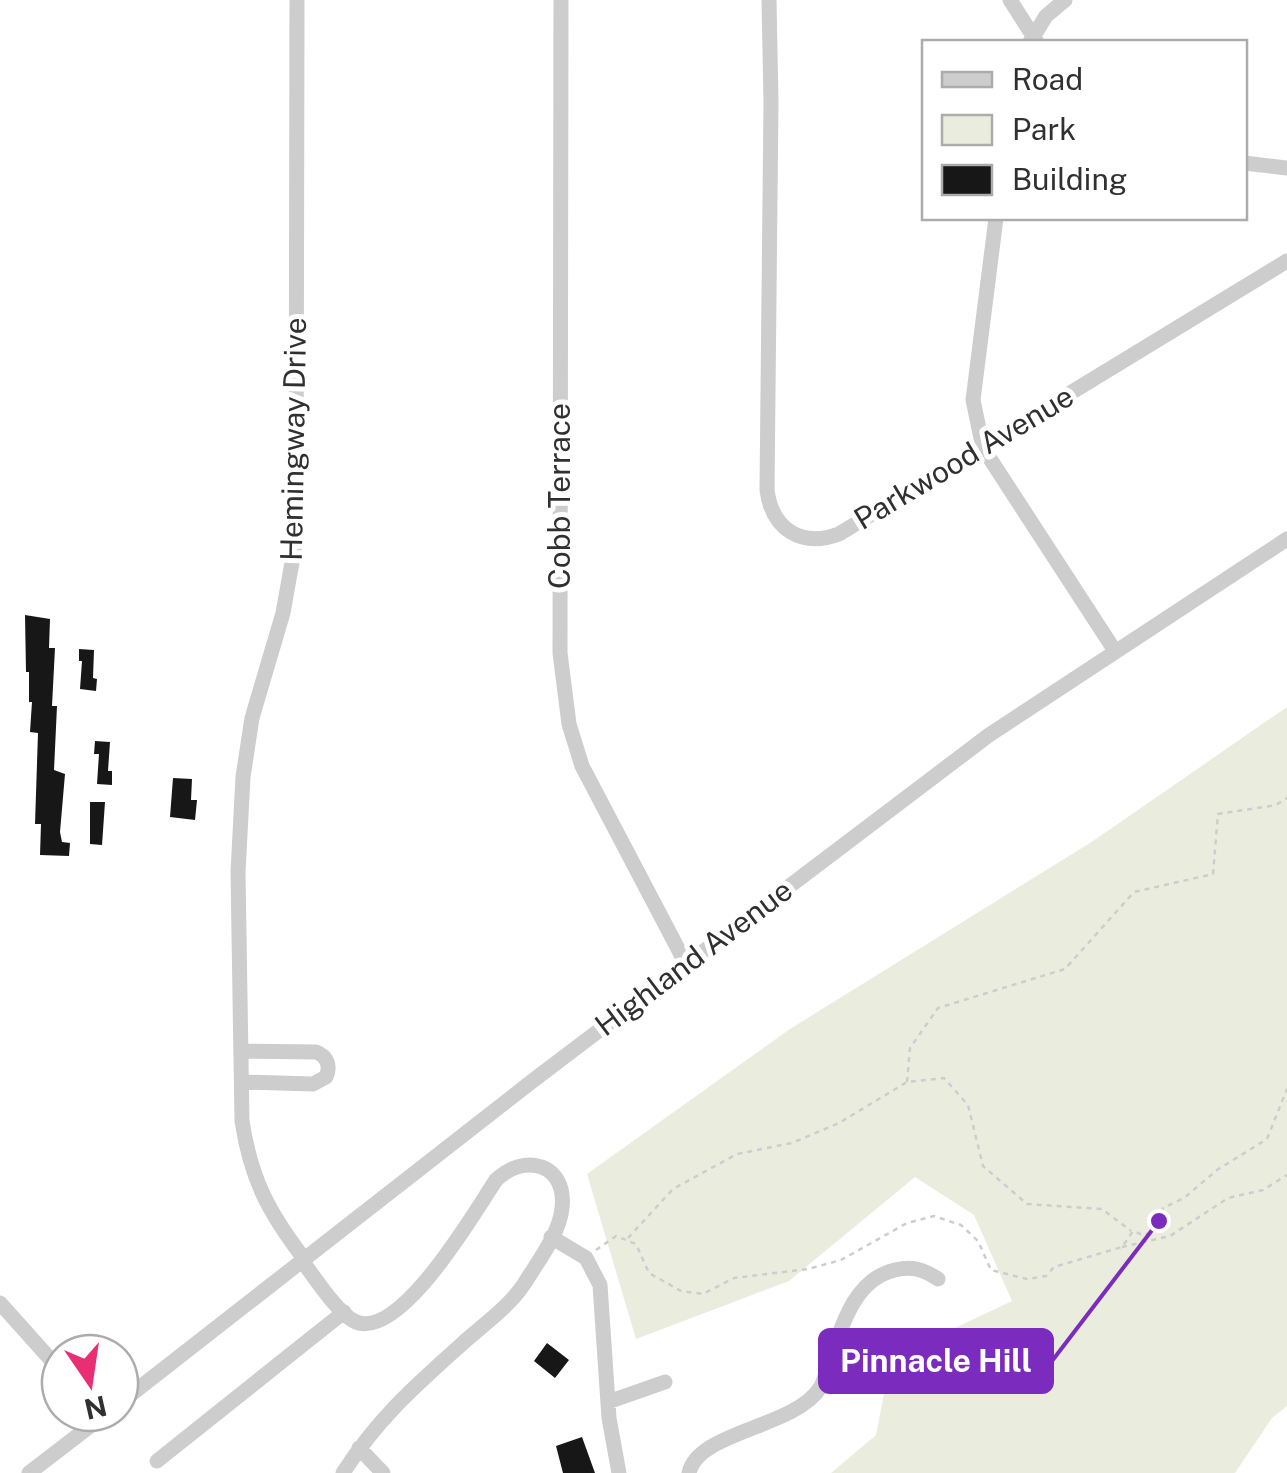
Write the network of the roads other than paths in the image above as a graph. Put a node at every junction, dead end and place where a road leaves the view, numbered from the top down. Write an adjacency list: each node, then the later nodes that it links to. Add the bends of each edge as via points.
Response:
1 (297, 0): 16 (street, Hemingway Drive, via 297,514 283,613 252,718 243,777)
2 (561, 0): 15 (street, Cobb Terrace, via 564,690 591,788)
3 (769, 0): 12 (street, Parkwood Avenue, via 767,490 776,520 800,538 831,536)
4 (1010, 0): 6 (street)
5 (1065, 0): 7 (street, via 1046,16)
6 (1032, 40)
7 (1034, 40)
8 (1247, 162): 9 (street)
9 (1287, 168)
10 (996, 220): 12 (street, via 974,400)
11 (1287, 261): 12 (street, Parkwood Avenue)
12 (983, 448): 14 (street)
13 (1287, 539): 14 (street, Highland Avenue)
14 (1115, 650): 15 (street, Highland Avenue, via 989,734)
15 (686, 964): 19 (street, Highland Avenue)
16 (241, 1051): 17 (street, Hemingway Drive); 17 (street, via 316,1052 329,1067 318,1084)
17 (242, 1082): 19 (street, Hemingway Drive, via 244,1136 256,1185)
18 (550, 1237): 22 (street, via 562,1208 558,1182 539,1165 516,1166 496,1180 430,1276 399,1306 367,1324); 26 (street, via 594,1270); 28 (street, via 515,1295 389,1410)
19 (304, 1261): 22 (street, Hemingway Drive); 25 (street, Highland Avenue)
20 (938, 1279): 34 (street, via 905,1268 884,1272 863,1288 820,1388 776,1420 708,1448 692,1460)
21 (0, 1303): 23 (street)
22 (344, 1312): 29 (street)
23 (40, 1348)
24 (665, 1382): 26 (street)
25 (140, 1388)
26 (608, 1402): 33 (street)
27 (78, 1433): 30 (street)
28 (359, 1448): 31 (street); 32 (street)
29 (157, 1461)
30 (29, 1473)
31 (343, 1473)
32 (384, 1473)
33 (619, 1473)
34 (689, 1473)

